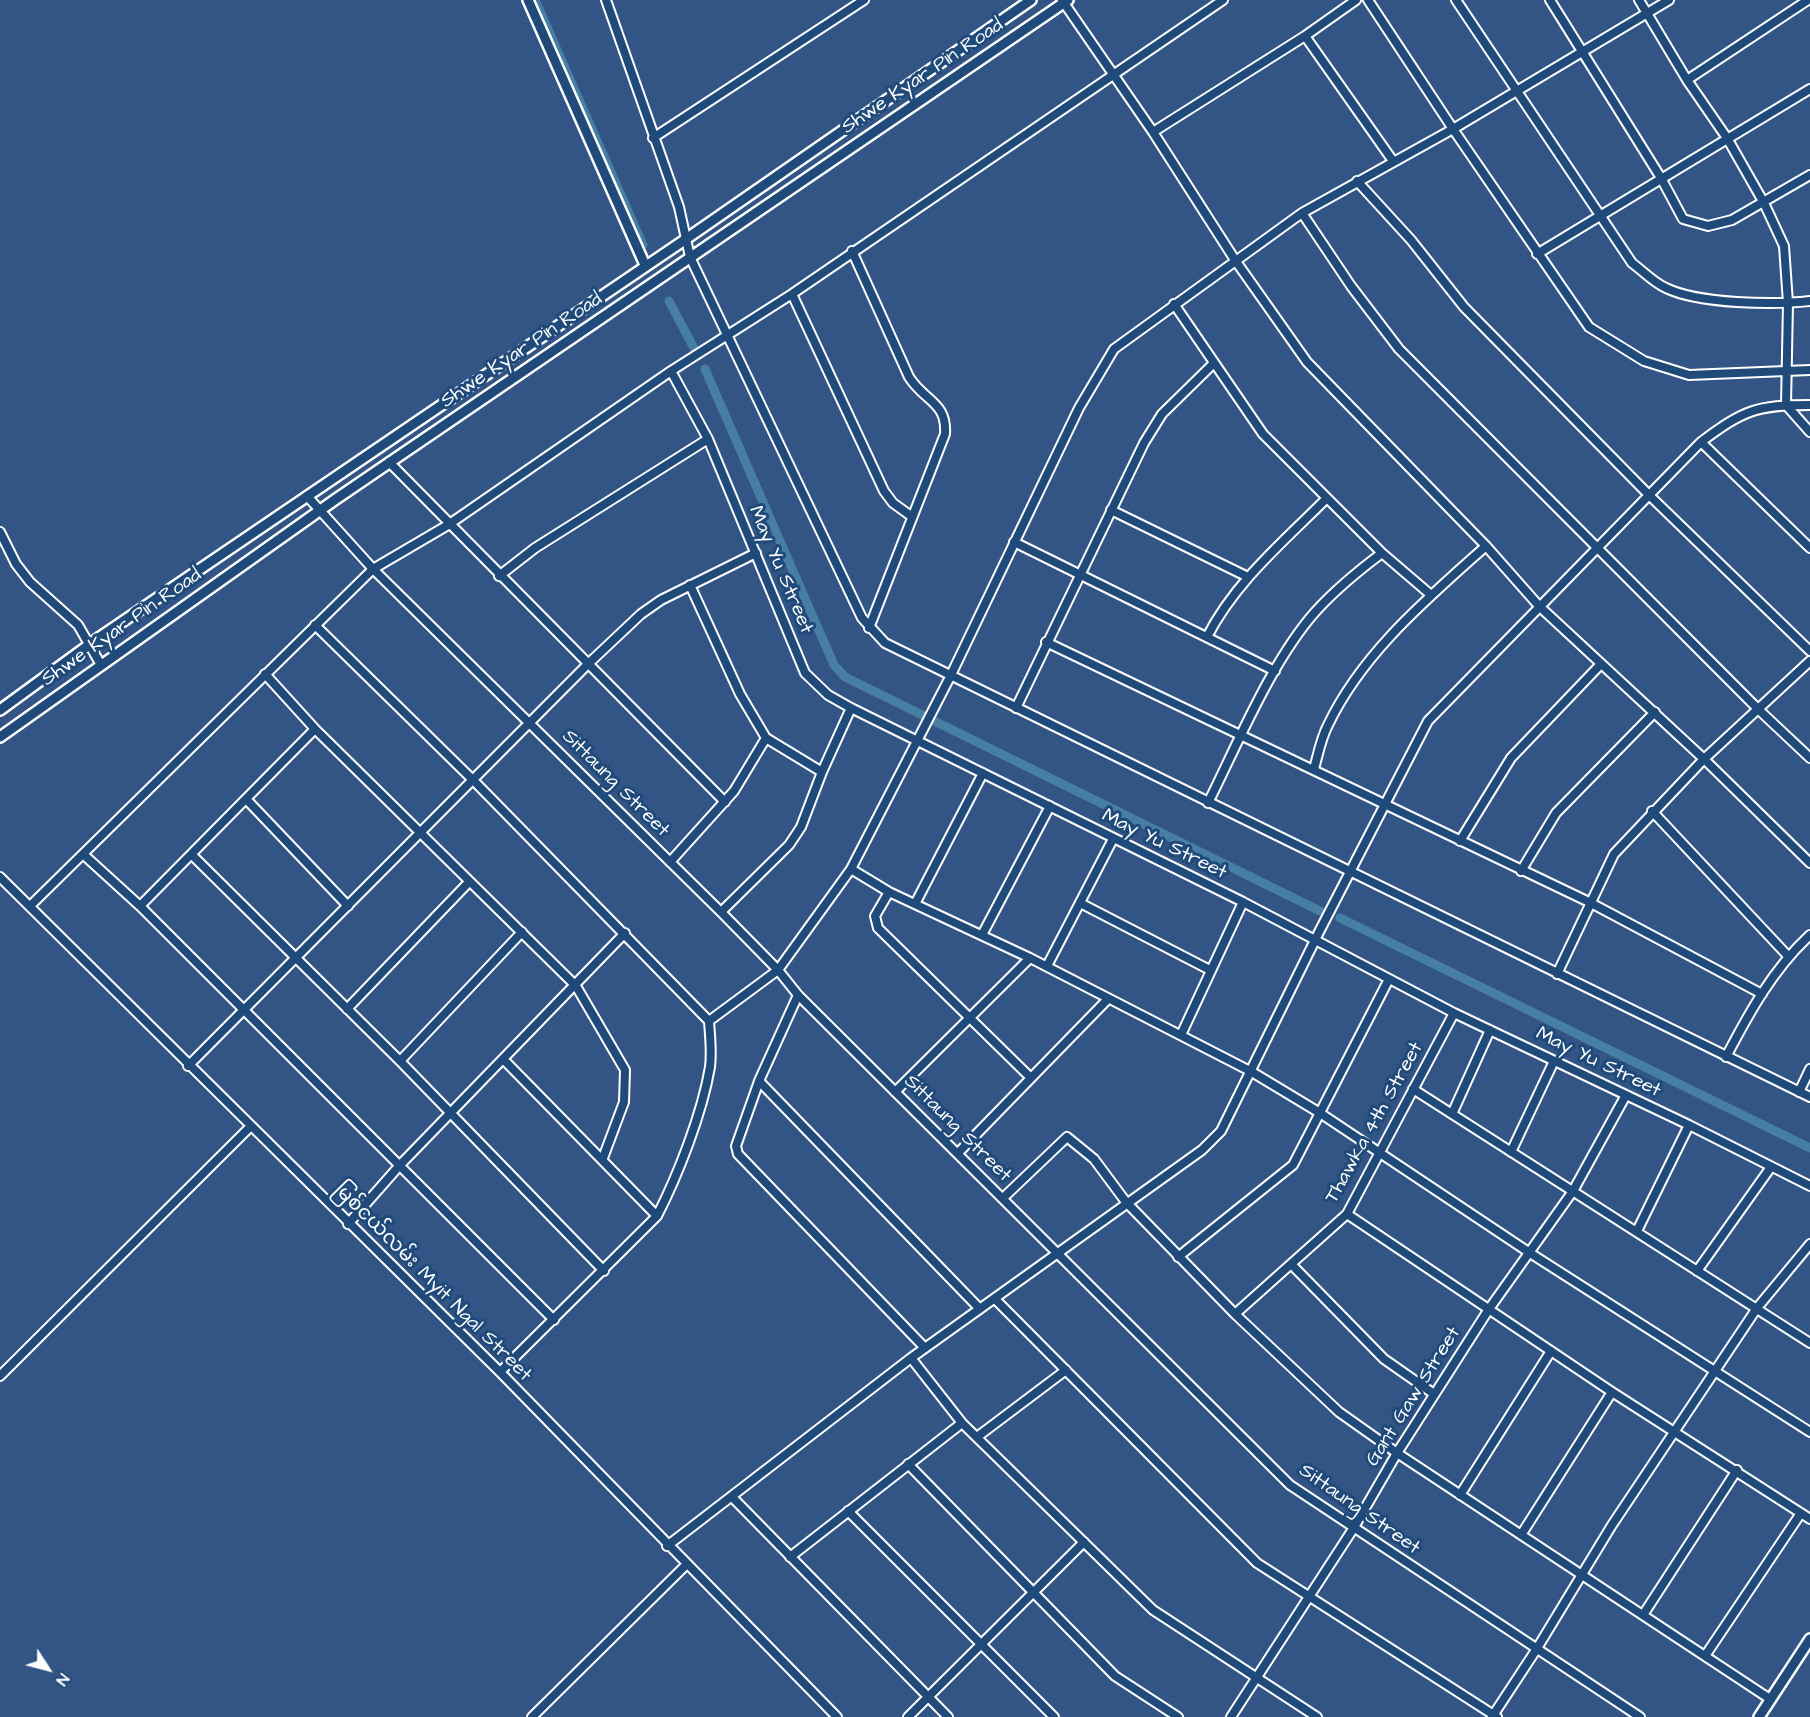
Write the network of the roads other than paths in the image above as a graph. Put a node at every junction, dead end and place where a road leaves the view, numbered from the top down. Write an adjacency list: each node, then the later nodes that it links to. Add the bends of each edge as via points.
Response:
1 (528, 0): 37 (street)
2 (606, 0): 23 (street)
3 (864, 0): 23 (street)
4 (1031, 0): 32 (street, Shwe Kyar Pin Road)
5 (1223, 0): 17 (street)
6 (1356, 0): 15 (street)
7 (1368, 0): 21 (street)
8 (1456, 0): 20 (street)
9 (1550, 0): 16 (street)
10 (1639, 0): 14 (street)
11 (1669, 0): 14 (street)
12 (1808, 0): 18 (street)
13 (1064, 1): 17 (street); 35 (street, Shwe Kyar Pin Road)
14 (1647, 13): 16 (street); 18 (street)
15 (1305, 36): 22 (street); 25 (street)
16 (1583, 54): 20 (street); 27 (street)
17 (1113, 73): 22 (street); 33 (street)
18 (1687, 80): 24 (street)
19 (1810, 89): 24 (street)
20 (1517, 92): 21 (street); 31 (street)
21 (1453, 129): 25 (street); 34 (street)
22 (1153, 132): 36 (street)
23 (653, 138): 32 (street, via 679,207)
24 (1727, 138): 27 (street); 29 (street)
25 (1393, 161): 28 (street)
26 (1810, 175): 29 (street)
27 (1660, 178): 29 (street, via 1683,219 1708,226 1732,220); 31 (street)
28 (1357, 181): 30 (street); 53 (street, via 1464,307)
29 (1764, 203): 40 (street, via 1784,246)
30 (1302, 213): 36 (street); 63 (street, via 1383,331)
31 (1599, 216): 34 (street); 40 (street, via 1632,263 1666,288 1712,300)
32 (686, 239): 35 (street); 37 (street, Shwe Kyar Pin Road)
33 (852, 251): 38 (street); 58 (street, via 909,377 943,411 946,420 945,434)
34 (1537, 254): 46 (street, via 1589,327 1644,361 1689,375)
35 (690, 256): 42 (street); 52 (street, Shwe Kyar Pin Road)
36 (1235, 260): 41 (street); 62 (street, via 1317,375)
37 (645, 265): 54 (street, Shwe Kyar Pin Road)
38 (792, 294): 42 (street); 58 (street, via 884,491)
39 (1810, 301): 40 (street)
40 (1788, 303): 46 (street)
41 (1174, 304): 43 (street); 61 (street, via 1114,349 1079,408)
42 (728, 333): 44 (street); 75 (street)
43 (1213, 364): 55 (street, via 1263,434); 57 (street, via 1162,414)
44 (671, 370): 50 (street, May Yu Street); 59 (street)
45 (1810, 370): 46 (street)
46 (1788, 373): 47 (street)
47 (1786, 405): 48 (street); 49 (street); 51 (street, via 1735,416)
48 (1810, 405)
49 (1810, 432)
50 (708, 438): 65 (street, May Yu Street); 69 (street, via 535,548)
51 (1701, 442): 53 (street); 64 (street)
52 (389, 462): 56 (street, Shwe Kyar Pin Road); 59 (street)
53 (1649, 495): 63 (street); 79 (street)
54 (307, 496): 56 (street, Sittaung Street); 78 (street, Shwe Kyar Pin Road)
55 (1326, 499): 66 (street); 70 (street)
56 (319, 510): 67 (street, Sittaung Street); 83 (street, Shwe Kyar Pin Road)
57 (1111, 510): 68 (street); 70 (street)
58 (911, 516): 75 (street)
59 (448, 525): 67 (street); 69 (street)
60 (0, 532): 78 (street, via 30,582 78,625)
61 (1014, 542): 68 (street); 86 (street)
62 (1486, 546): 72 (street); 73 (street)
63 (1598, 547): 73 (street); 90 (street)
64 (1810, 549)
65 (756, 553): 71 (street); 87 (street, May Yu Street, via 805,673 828,695)
66 (1382, 554): 72 (street); 84 (street, via 1349,577 1315,612)
67 (373, 569): 74 (street); 92 (street, Sittaung Street)
68 (1080, 575): 76 (street); 77 (street)
69 (499, 576): 81 (street)
70 (1248, 577): 76 (street, via 1219,614)
71 (690, 585): 81 (street, via 641,614); 96 (street, via 740,694)
72 (1431, 595): 100 (street, via 1359,672 1327,726)
73 (1539, 606): 82 (street); 107 (street, via 1428,721)
74 (315, 625): 85 (street); 103 (street)
75 (869, 628): 86 (street, via 885,643)
76 (1207, 637): 84 (street)
77 (1046, 642): 88 (street); 95 (street)
78 (90, 644): 83 (street); 89 (street, Shwe Kyar Pin Road)
79 (1810, 651)
80 (1810, 661): 90 (street)
81 (588, 664): 92 (street); 105 (street)
82 (1601, 664): 91 (street); 112 (street, via 1511,758)
83 (102, 665): 94 (street, Shwe Kyar Pin Road)
84 (1275, 671): 95 (street)
85 (265, 674): 93 (street); 113 (street)
86 (950, 677): 88 (street); 97 (street)
87 (851, 708): 97 (street, May Yu Street); 101 (street)
88 (1016, 708): 106 (street)
89 (0, 710)
90 (1759, 710): 98 (street); 99 (street)
91 (1655, 712): 99 (street); 118 (street, via 1556,813)
92 (530, 724): 103 (street); 115 (street, Sittaung Street)
93 (315, 729): 104 (street); 110 (street)
94 (0, 737)
95 (1241, 737): 100 (street); 106 (street)
96 (766, 738): 101 (street); 105 (street)
97 (916, 741): 102 (street, May Yu Street); 117 (street)
98 (1810, 758)
99 (1704, 759): 109 (street); 116 (street)
100 (1314, 769): 107 (street)
101 (822, 772): 130 (street, via 801,827 789,845)
102 (983, 772): 108 (street, May Yu Street); 125 (street)
103 (474, 781): 110 (street); 132 (street)
104 (247, 800): 114 (street); 129 (street)
105 (725, 802): 115 (street)
106 (1208, 803): 119 (street)
107 (1385, 804): 112 (street); 119 (street)
108 (1050, 806): 111 (street, May Yu Street); 134 (street)
109 (1652, 812): 124 (street, via 1614,854); 137 (street)
110 (419, 833): 121 (street); 129 (street)
111 (1113, 839): 123 (street, May Yu Street); 126 (street)
112 (1460, 841): 118 (street)
113 (84, 855): 127 (street); 128 (street)
114 (192, 855): 128 (street); 136 (street)
115 (670, 862): 130 (street, Sittaung Street)
116 (1810, 863)
117 (851, 869): 122 (street); 140 (street)
118 (1521, 871): 124 (street)
119 (1350, 872): 135 (street); 142 (street)
120 (0, 877): 127 (street, မြစ်ငယ်လမ်း Myit Ngal Street)
121 (469, 882): 131 (street); 148 (street)
122 (889, 892): 125 (street); 151 (street, via 875,916 879,927)
123 (1243, 902): 135 (street, May Yu Street); 141 (street)
124 (1589, 902): 142 (street); 145 (street)
125 (915, 904): 134 (street)
126 (1082, 904): 139 (street); 141 (street)
127 (30, 906): 159 (street, မြစ်ငယ်လမ်း Myit Ngal Street)
128 (140, 906): 149 (street)
129 (348, 906): 136 (street)
130 (721, 912): 140 (street, Sittaung Street)
131 (522, 932): 144 (street); 157 (street)
132 (625, 933): 144 (street); 152 (street)
133 (1810, 934): 137 (street)
134 (982, 935): 138 (street)
135 (1315, 940): 143 (street, May Yu Street); 161 (street)
136 (295, 956): 148 (street); 149 (street)
137 (1788, 956): 145 (street)
138 (1030, 958): 139 (street); 151 (street)
139 (1047, 966): 147 (street)
140 (778, 970): 146 (street, Sittaung Street); 152 (street)
141 (1210, 970): 154 (street)
142 (1557, 974): 155 (street)
143 (1389, 979): 150 (street, May Yu Street); 170 (street)
144 (576, 986): 156 (street); 177 (street, via 625,1070 624,1102)
145 (1762, 994): 155 (street)
146 (798, 995): 163 (street); 165 (street, Sittaung Street)
147 (1108, 999): 154 (street); 162 (street)
148 (347, 1009): 157 (street)
149 (243, 1010): 159 (street); 178 (street)
150 (1454, 1013): 153 (street, May Yu Street); 164 (street, Thawka 4th Street)
151 (969, 1018): 162 (street); 165 (street)
152 (708, 1021): 185 (street, via 711,1052 704,1091 672,1187)
153 (1491, 1030): 158 (street, May Yu Street); 171 (street)
154 (1181, 1035): 161 (street)
155 (1726, 1057): 166 (street)
156 (504, 1060): 169 (street); 177 (street)
157 (400, 1061): 169 (street)
158 (1554, 1061): 167 (street, May Yu Street); 174 (street)
159 (188, 1066): 173 (street, မြစ်ငယ်လမ်း Myit Ngal Street)
160 (1810, 1069): 166 (street)
161 (1252, 1072): 170 (street); 183 (street, via 1221,1131 1202,1150)
162 (1031, 1078): 175 (street)
163 (759, 1081): 197 (street); 202 (street, via 736,1146 741,1160)
164 (1413, 1089): 171 (street); 176 (street, Thawka 4th Street)
165 (895, 1092): 175 (street, Sittaung Street)
166 (1799, 1092): 168 (street)
167 (1626, 1095): 172 (street, May Yu Street); 181 (street, Gant Gaw Street)
168 (1810, 1097)
169 (451, 1113): 178 (street); 193 (street)
170 (1320, 1113): 176 (street); 191 (street, via 1293,1165)
171 (1452, 1114): 174 (street)
172 (1689, 1125): 179 (street, May Yu Street); 187 (street)
173 (250, 1127): 186 (street, မြစ်ငယ်လမ်း Myit Ngal Street); 208 (street)
174 (1511, 1152): 181 (street)
175 (957, 1153): 182 (street, Sittaung Street)
176 (1379, 1154): 184 (street, Thawka 4th Street); 190 (street)
177 (603, 1158): 185 (street)
178 (399, 1165): 186 (street); 200 (street)
179 (1771, 1167): 180 (street, May Yu Street); 194 (street)
180 (1810, 1186)
181 (1573, 1191): 187 (street); 190 (street, Gant Gaw Street)
182 (1003, 1198): 183 (street, via 1067,1137 1094,1159); 189 (street, Sittaung Street)
183 (1126, 1202): 189 (street); 191 (street)
184 (1347, 1214): 192 (street, Thawka 4th Street); 198 (street)
185 (657, 1216): 193 (street)
186 (348, 1224): 207 (street, မြစ်ငယ်လမ်း Myit Ngal Street)
187 (1637, 1231): 194 (street)
188 (1810, 1244): 196 (street)
189 (1058, 1253): 195 (street); 223 (street, Sittaung Street, via 1290,1485)
190 (1530, 1253): 198 (street, Gant Gaw Street); 206 (street)
191 (1178, 1257): 199 (street)
192 (1291, 1264): 199 (street, Thawka 4th Street); 210 (street, via 1384,1359)
193 (604, 1271): 200 (street)
194 (1697, 1271): 196 (street)
195 (995, 1299): 197 (street); 205 (street)
196 (1756, 1308): 201 (street); 206 (street)
197 (980, 1309): 202 (street)
198 (1489, 1309): 203 (street); 210 (street, Gant Gaw Street)
199 (1235, 1314): 215 (street, via 1339,1412)
200 (554, 1320): 207 (street)
201 (1810, 1343)
202 (925, 1348): 204 (street)
203 (1551, 1351): 209 (street); 218 (street)
204 (911, 1358): 211 (street); 219 (street)
205 (1066, 1370): 214 (street); 231 (street, via 1257,1563)
206 (1714, 1371): 212 (street); 213 (street)
207 (500, 1372): 226 (street, မြစ်ငယ်လမ်း Myit Ngal Street)
208 (0, 1376)
209 (1612, 1392): 212 (street); 224 (street)
210 (1434, 1394): 215 (street, Gant Gaw Street)
211 (962, 1423): 214 (street); 216 (street)
212 (1675, 1430): 217 (street); 229 (street)
213 (1810, 1432)
214 (977, 1437): 225 (street)
215 (1397, 1453): 218 (street); 223 (street, Gant Gaw Street)
216 (908, 1464): 220 (street); 230 (street)
217 (1737, 1470): 221 (street); 232 (street)
218 (1460, 1495): 224 (street)
219 (732, 1497): 226 (street); 227 (street)
220 (848, 1511): 227 (street); 234 (street)
221 (1802, 1513): 222 (street); 236 (street)
222 (1810, 1519)
223 (1353, 1529): 231 (street, Gant Gaw Street); 235 (street, Sittaung Street)
224 (1521, 1535): 229 (street)
225 (1084, 1542): 230 (street); 237 (street, via 1153,1610)
226 (668, 1546): 228 (street, မြစ်ငယ်လမ်း Myit Ngal Street)
227 (790, 1557): 238 (street)
228 (686, 1565): 241 (street); 242 (street, မြစ်ငယ်လမ်း Myit Ngal Street)
229 (1583, 1575): 232 (street); 235 (street)
230 (1032, 1591): 234 (street); 246 (street, via 1115,1676)
231 (1309, 1598): 237 (street, Gant Gaw Street); 240 (street)
232 (1643, 1615): 236 (street)
233 (1810, 1639): 239 (street)
234 (981, 1646): 238 (street); 245 (street)
235 (1536, 1650): 240 (street); 249 (street, Sittaung Street)
236 (1705, 1656): 239 (street)
237 (1257, 1678): 247 (street, Gant Gaw Street); 248 (street)
238 (928, 1697): 243 (street); 244 (street)
239 (1770, 1699): 250 (street)
240 (1494, 1716)
241 (532, 1717)
242 (837, 1717)
243 (908, 1717)
244 (948, 1717)
245 (1054, 1717)
246 (1178, 1717)
247 (1232, 1717)
248 (1317, 1717)
249 (1640, 1717)
250 (1759, 1717)

